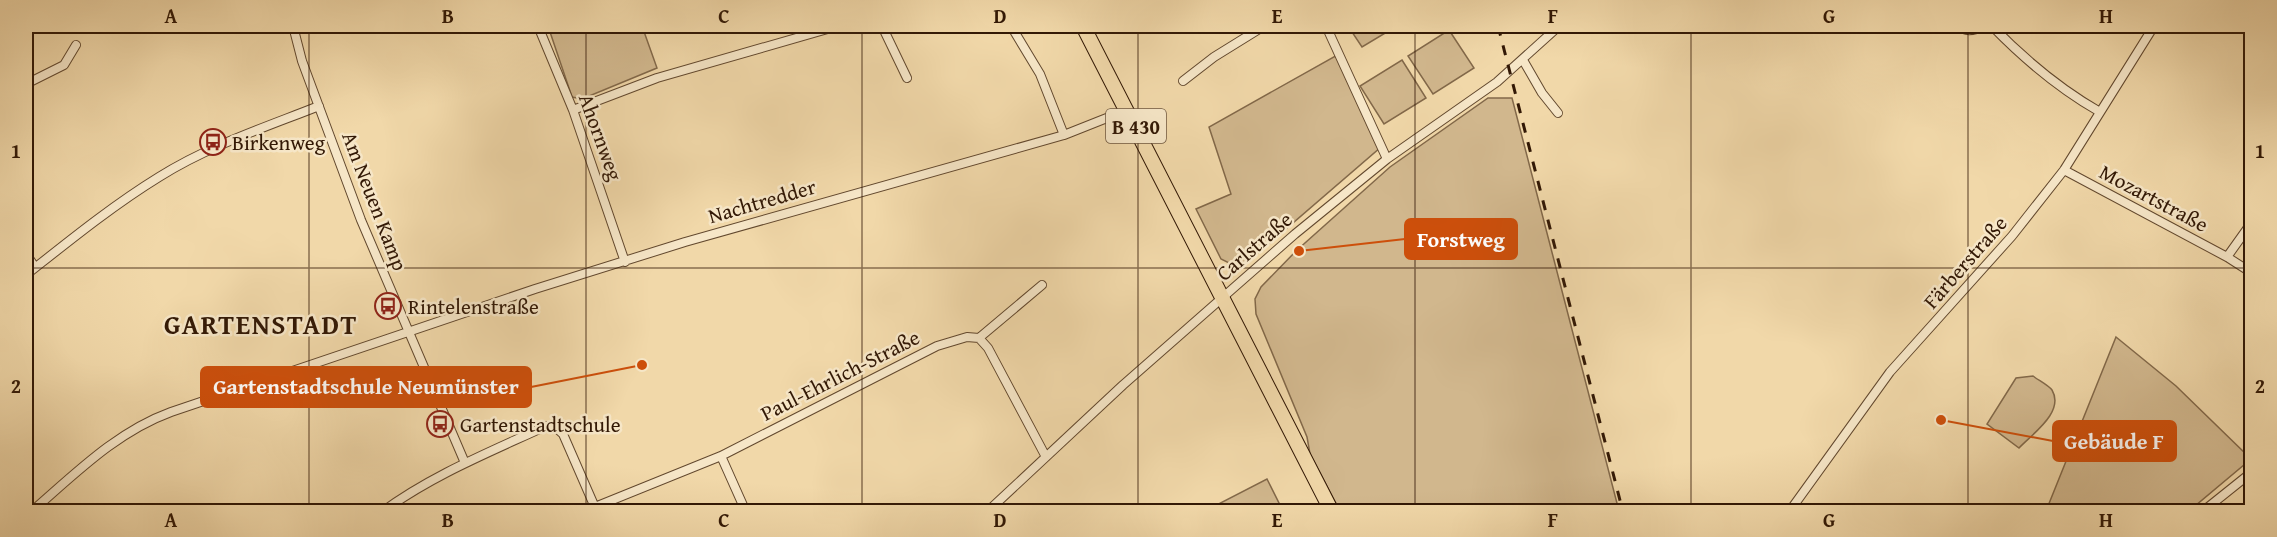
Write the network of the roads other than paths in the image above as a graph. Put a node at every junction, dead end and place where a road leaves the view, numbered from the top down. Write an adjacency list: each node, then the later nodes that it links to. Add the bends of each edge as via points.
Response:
1 (293, 26): 19 (street, Am Neuen Kamp)
2 (538, 26): 20 (street, Ahornweg)
3 (838, 26): 20 (street, via 657,78)
4 (882, 26): 16 (street)
5 (1011, 26): 24 (street, via 1040,74)
6 (1083, 26): 21 (main road, B 430)
7 (1264, 26): 17 (street)
8 (1326, 26): 25 (street)
9 (1559, 26): 15 (street, Carlstraße)
10 (1959, 26): 11 (street, via 1963,30)
11 (1984, 26)
12 (1992, 26): 22 (street, via 2065,93)
13 (2154, 26): 22 (street, Färberstraße)
14 (76, 45): 18 (street, via 64,65)
15 (1523, 60): 23 (street); 25 (street, Carlstraße)
16 (907, 78)
17 (1183, 81)
18 (26, 84)
19 (319, 106): 31 (street, via 160,176); 36 (street, Am Neuen Kamp)
20 (573, 110): 30 (street, Ahornweg)
21 (1127, 110): 24 (street, Nachtredder); 35 (main road, B 430)
22 (2100, 112): 26 (street, Färberstraße)
23 (1558, 113)
24 (1064, 135): 30 (street, Nachtredder)
25 (1387, 159): 35 (street, Carlstraße)
26 (2064, 170): 29 (street, Mozartstraße); 48 (street, Färberstraße, via 2012,236 1890,372)
27 (2252, 222): 29 (street)
28 (26, 254): 31 (street)
29 (2227, 257): 32 (street, Mozartstraße)
30 (626, 262): 36 (street, Nachtredder)
31 (35, 267): 33 (street)
32 (2252, 273)
33 (26, 275)
34 (1042, 285): 37 (street)
35 (1223, 298): 39 (street, Carlstraße); 47 (main road, B 430)
36 (408, 333): 40 (street, Am Neuen Kamp); 43 (street, via 149,420 111,444)
37 (979, 338): 38 (street, Paul-Ehrlich-Straße, via 967,337 937,346); 39 (street, via 996,361)
38 (721, 456): 42 (street, Paul-Ehrlich-Straße); 45 (street)
39 (1047, 457): 46 (street, Carlstraße)
40 (465, 463): 42 (street, via 546,426 554,426 563,434); 44 (street)
41 (2252, 472): 49 (street)
42 (596, 509)
43 (31, 512)
44 (382, 512)
45 (746, 512)
46 (987, 512)
47 (1332, 512)
48 (1789, 512)
49 (2202, 512)

